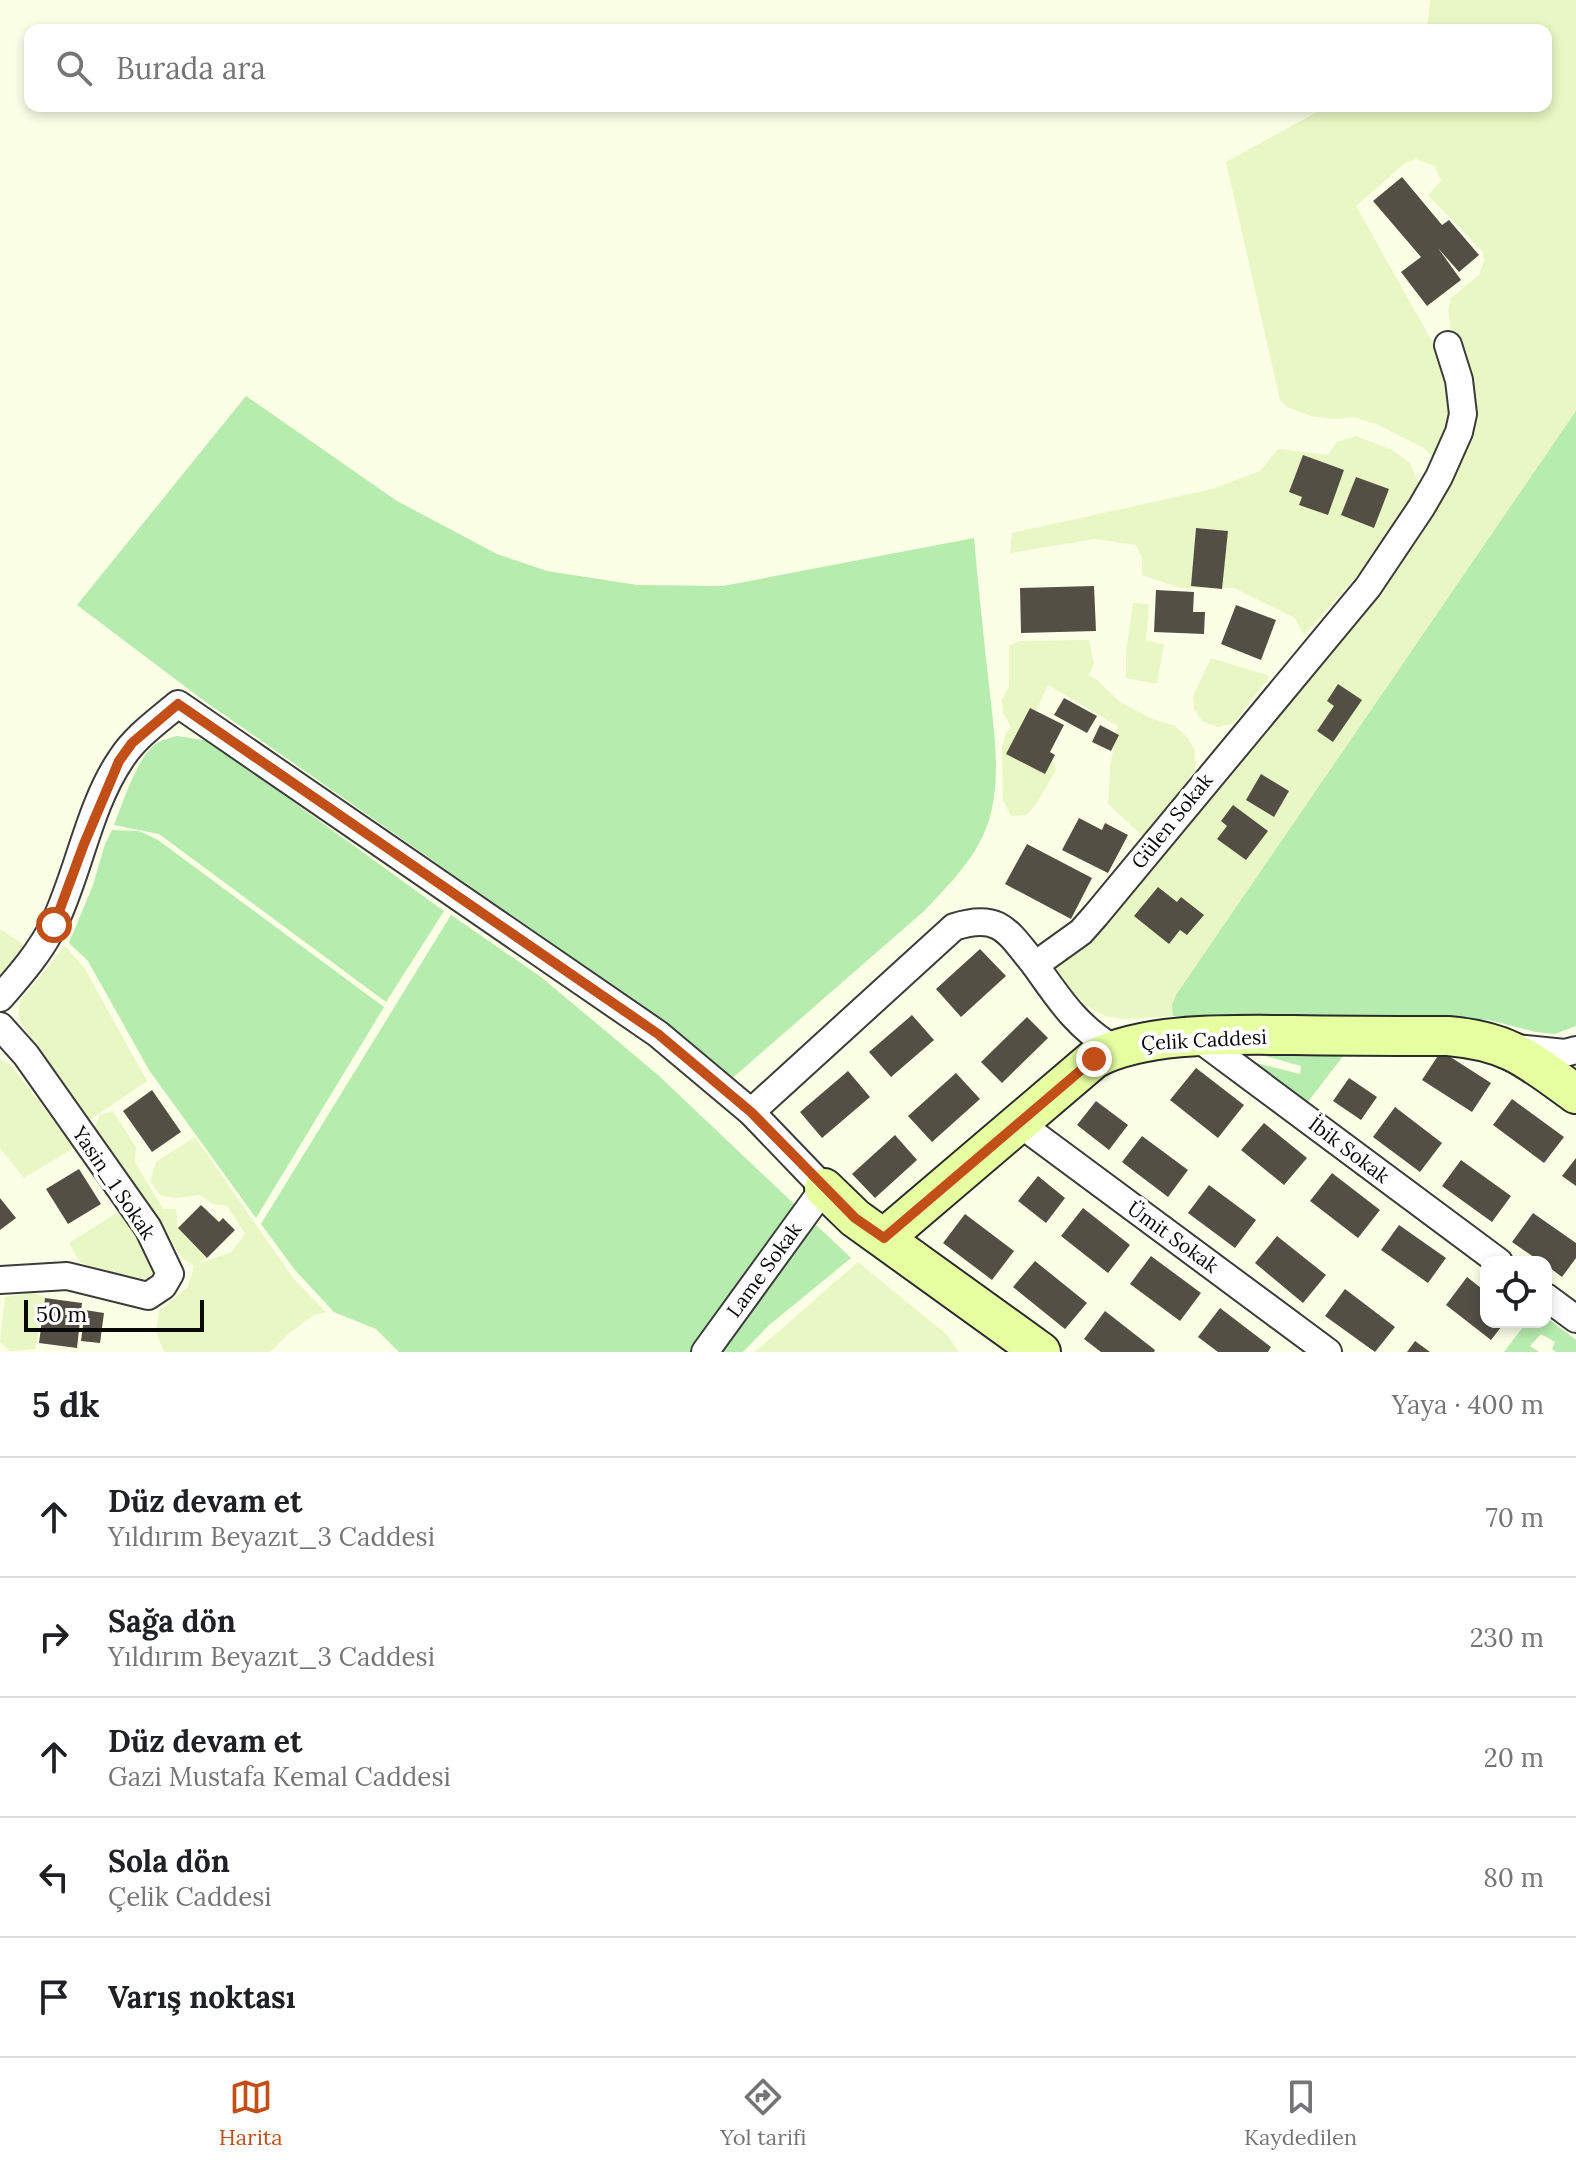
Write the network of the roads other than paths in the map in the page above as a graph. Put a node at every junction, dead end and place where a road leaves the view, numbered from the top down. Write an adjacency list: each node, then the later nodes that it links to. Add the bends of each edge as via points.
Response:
1 (1448, 345): 2 (street, Gülen Sokak, via 1463,414 1453,447 1421,508 1368,587 1096,915)
2 (1035, 965): 6 (street, via 1079,1024); 10 (street, via 1005,929 973,921 954,927)
3 (0, 998): 10 (street, via 54,925 119,761 178,704 658,1034)
4 (0, 1026): 15 (street, Yasin_1 Sokak, via 148,1228 170,1274 148,1296 67,1276)
5 (1198, 1038): 6 (street, Çelik Caddesi); 7 (street, Çelik Caddesi, via 1448,1036 1479,1038); 14 (street, İbik Sokak)
6 (1113, 1048): 11 (street, Çelik Caddesi)
7 (1508, 1048): 8 (street); 9 (street, Çelik Caddesi)
8 (1576, 1050)
9 (1576, 1094)
10 (751, 1112): 12 (street)
11 (1019, 1123): 13 (street, Çelik Caddesi); 20 (street, Ümit Sokak)
12 (824, 1188): 13 (street); 18 (street, Lame Sokak)
13 (884, 1238): 19 (street)
14 (1491, 1256)
15 (0, 1280)
16 (1552, 1301): 17 (street)
17 (1576, 1319)
18 (705, 1352)
19 (1041, 1352)
20 (1328, 1352)

